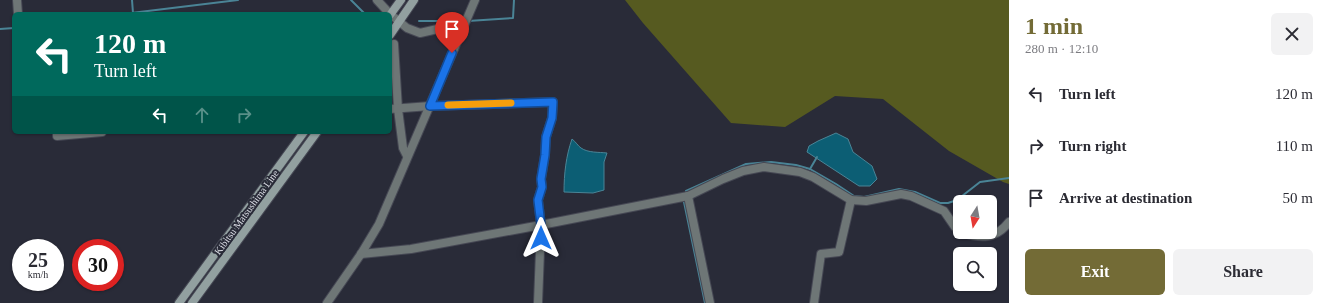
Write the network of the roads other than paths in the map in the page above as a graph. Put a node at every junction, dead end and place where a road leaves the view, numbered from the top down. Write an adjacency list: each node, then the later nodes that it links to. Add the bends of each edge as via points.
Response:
1 (17, 0): 6 (street)
2 (377, 0): 7 (street)
3 (401, 0): 8 (main road)
4 (414, 0): 10 (main road)
5 (475, 0): 11 (street)
6 (18, 12)
7 (387, 12)
8 (392, 12)
9 (392, 17): 10 (street)
10 (399, 22): 11 (street, via 420,33); 12 (main road)
11 (466, 23): 14 (street)
12 (392, 32)
13 (394, 44): 15 (street)
14 (430, 106): 15 (street); 20 (street); 25 (street, via 553,102 538,200)
15 (394, 109): 20 (street, via 403,148)
16 (57, 134): 17 (street)
17 (80, 134)
18 (303, 134): 28 (main road, Kibitsu Matsushima Line)
19 (316, 134): 29 (main road, Kibitsu Matsushima Line)
20 (408, 156): 27 (street, via 379,224)
21 (688, 196): 22 (street, via 743,171 764,167 800,172); 25 (street); 32 (street)
22 (851, 200): 24 (street, via 866,201 901,194 911,196 944,211); 33 (street, via 838,252 821,254)
23 (1009, 222): 26 (street)
24 (953, 224)
25 (541, 225): 27 (street, via 411,249); 31 (street)
26 (997, 233)
27 (361, 254): 30 (street)
28 (179, 303)
29 (192, 303)
30 (327, 303)
31 (538, 303)
32 (710, 303)
33 (814, 303)

